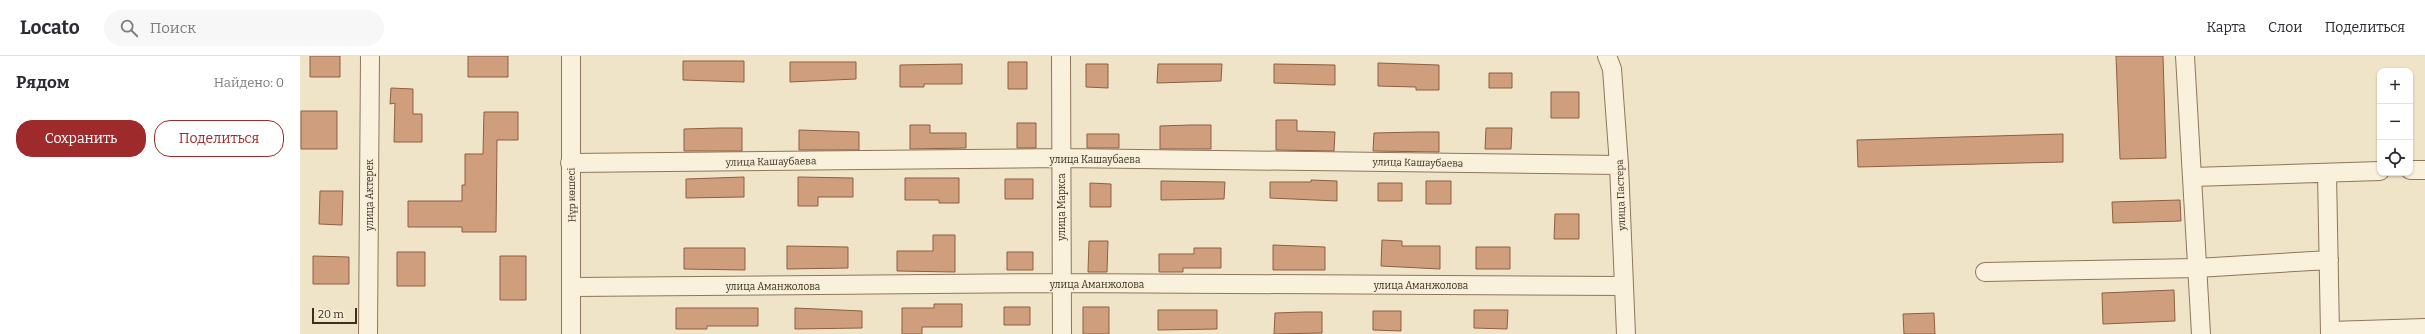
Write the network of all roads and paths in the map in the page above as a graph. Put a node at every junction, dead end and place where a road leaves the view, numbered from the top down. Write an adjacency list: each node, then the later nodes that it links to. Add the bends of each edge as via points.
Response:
1 (370, 56): 22 (street, улица Актерек)
2 (571, 56): 7 (street, Нұр көшесі)
3 (1061, 56): 6 (street, улица Маркса)
4 (1608, 56): 8 (street, улица Пастера, via 1612,69)
5 (2185, 56): 13 (street)
6 (1062, 158): 7 (street, улица Кашаубаева); 8 (street, улица Кашаубаева); 17 (street, улица Маркса)
7 (570, 163): 19 (street, Нұр көшесі)
8 (1619, 165): 18 (street, улица Пастера)
9 (2413, 170): 10 (street)
10 (2425, 170)
11 (2377, 171): 12 (street)
12 (2327, 173): 13 (street); 14 (street)
13 (2192, 177): 15 (street)
14 (2329, 260): 15 (street); 21 (street)
15 (2197, 268): 16 (street); 26 (street)
16 (1985, 272)
17 (1061, 283): 18 (street, улица Аманжолова); 19 (street, улица Аманжолова); 24 (street, улица Маркса)
18 (1623, 286): 25 (street, улица Пастера)
19 (572, 287): 23 (street, Нұр көшесі)
20 (2425, 328): 21 (street)
21 (2330, 332)
22 (368, 334)
23 (571, 334)
24 (1062, 334)
25 (1626, 334)
26 (2201, 334)

